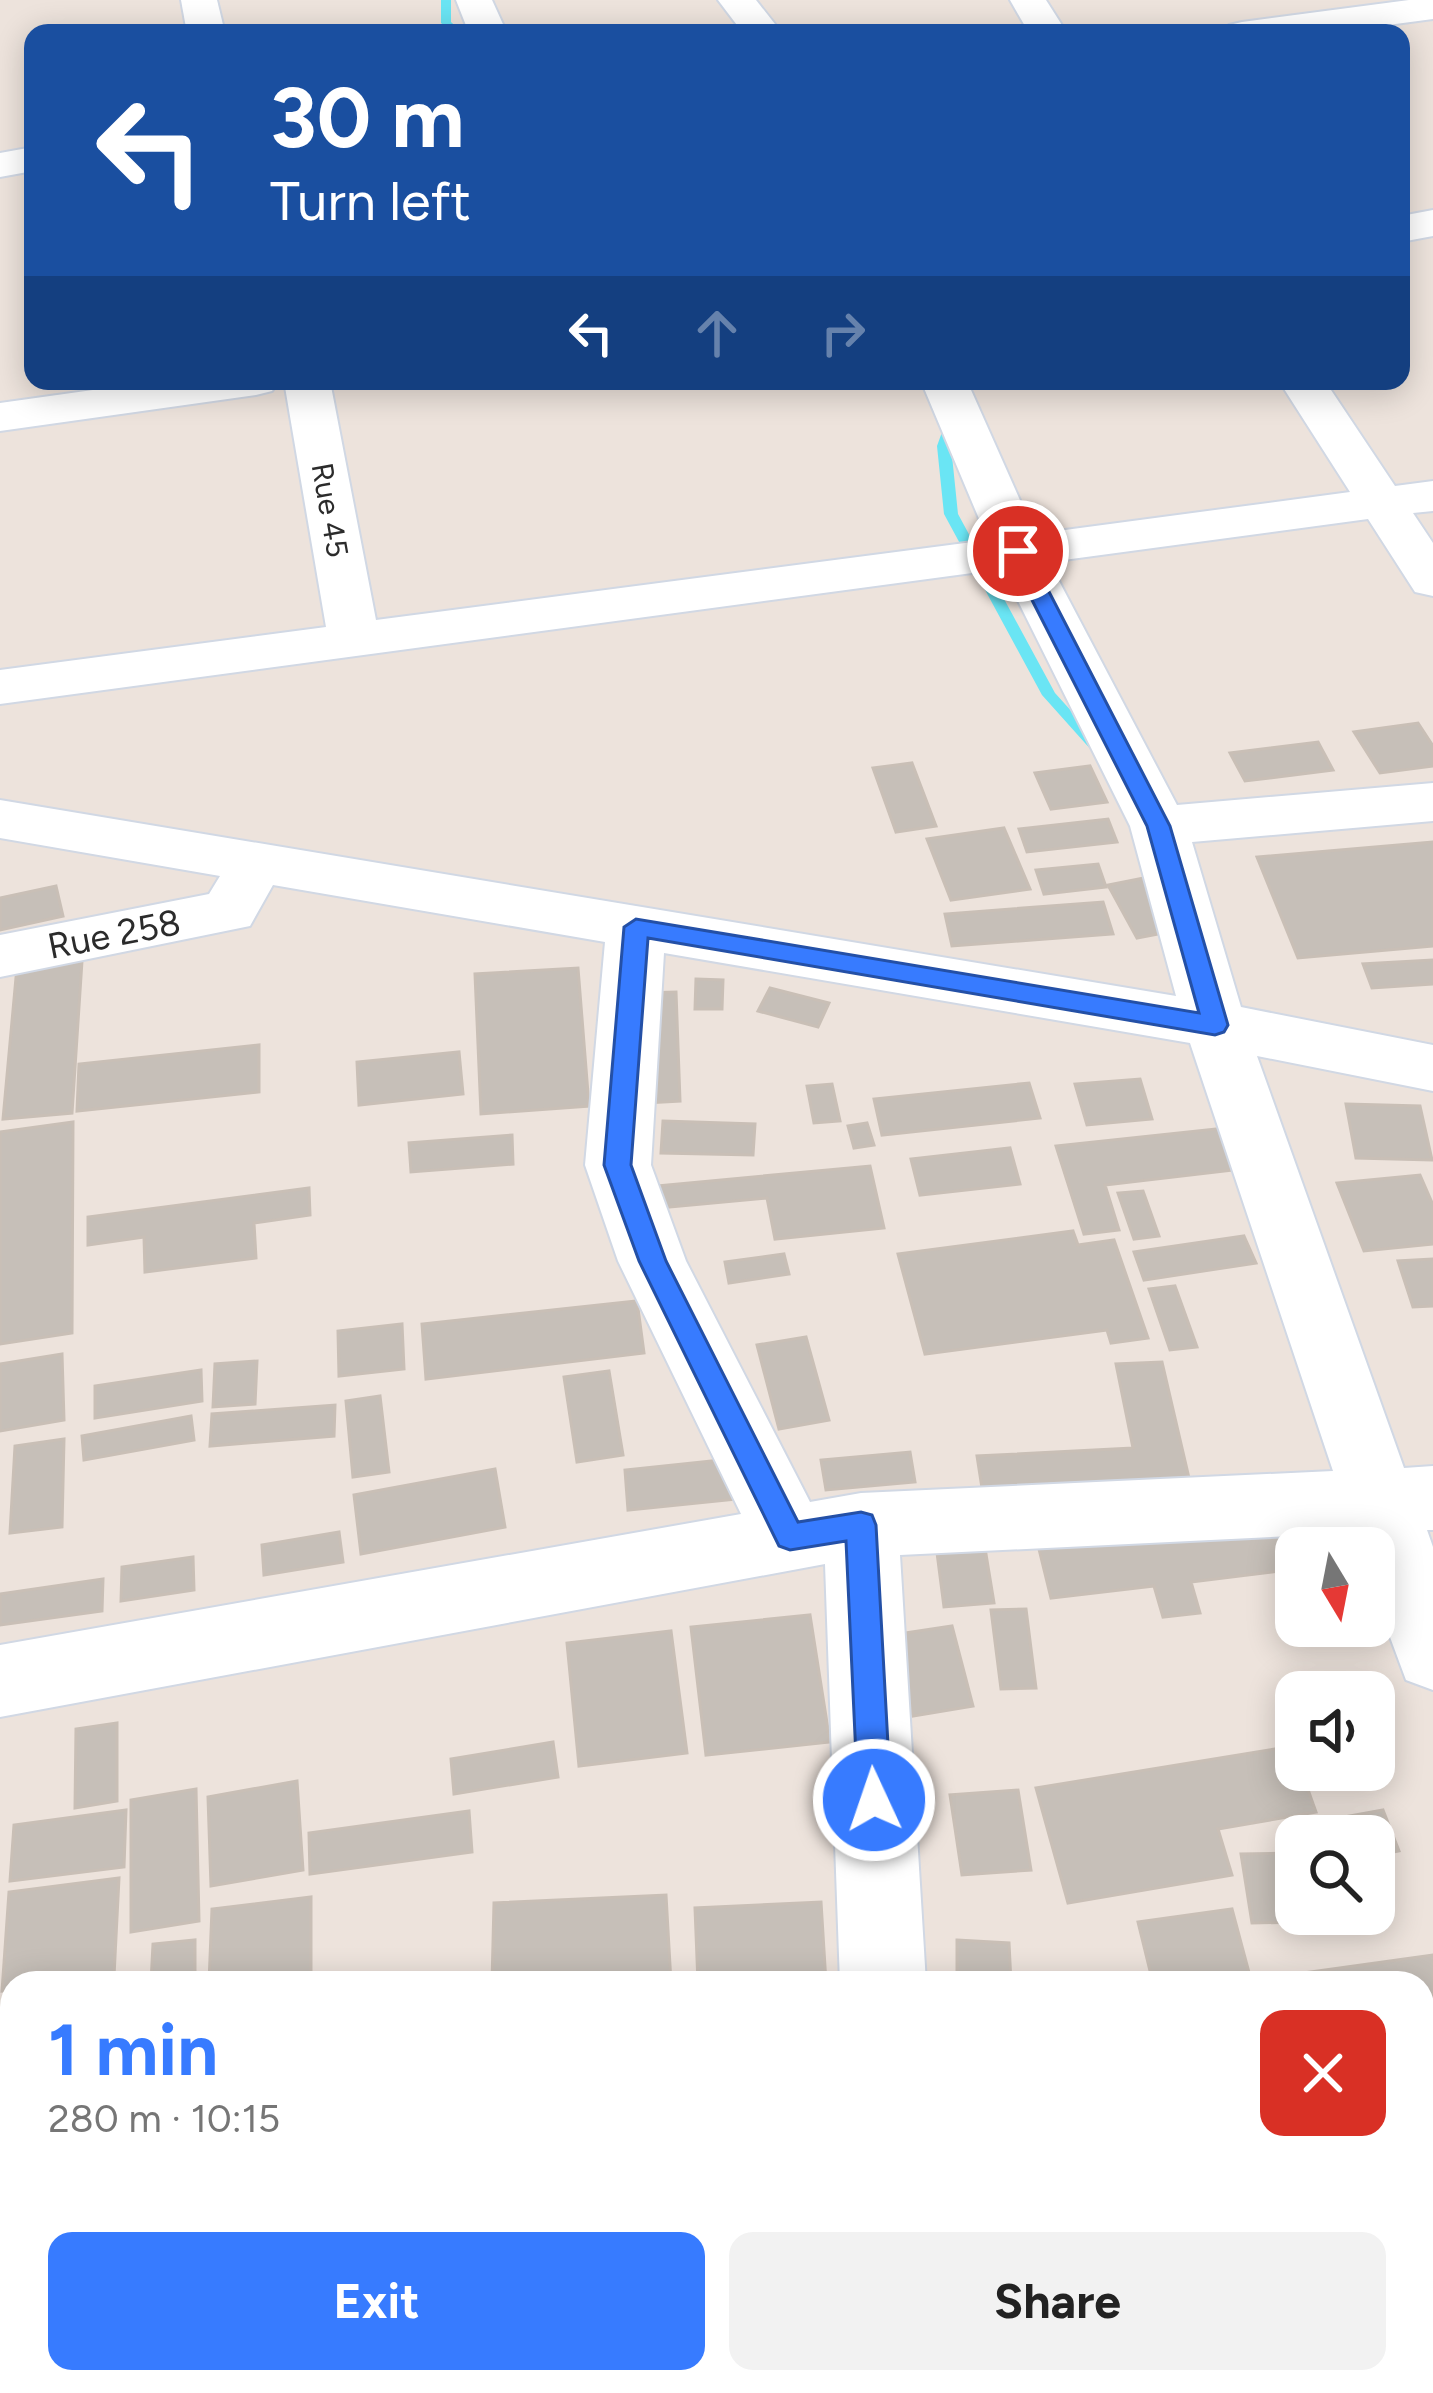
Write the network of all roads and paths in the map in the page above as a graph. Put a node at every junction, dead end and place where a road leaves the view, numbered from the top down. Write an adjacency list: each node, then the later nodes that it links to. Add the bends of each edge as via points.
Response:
1 (736, 0): 3 (street)
2 (1433, 8): 4 (street)
3 (756, 24)
4 (1311, 24)
5 (192, 390): 9 (street)
6 (309, 390): 14 (street, Rue 45)
7 (948, 390): 12 (street)
8 (1308, 390): 11 (street)
9 (0, 417)
10 (1433, 496): 11 (street)
11 (1382, 502): 12 (street); 13 (street)
12 (1018, 551): 14 (street); 18 (street)
13 (1433, 581)
14 (354, 640): 15 (street)
15 (0, 687)
16 (1433, 802): 18 (street)
17 (0, 820): 19 (street)
18 (1159, 826): 22 (street)
19 (242, 887): 20 (street); 21 (street, Rue 258)
20 (636, 927): 22 (street); 25 (street, via 618,1165 652,1261)
21 (0, 956)
22 (1215, 1025): 23 (street); 24 (street)
23 (1433, 1068)
24 (1405, 1498): 25 (street); 26 (street)
25 (825, 1531): 27 (street); 28 (street)
26 (1433, 1655)
27 (0, 1681)
28 (882, 1971)

